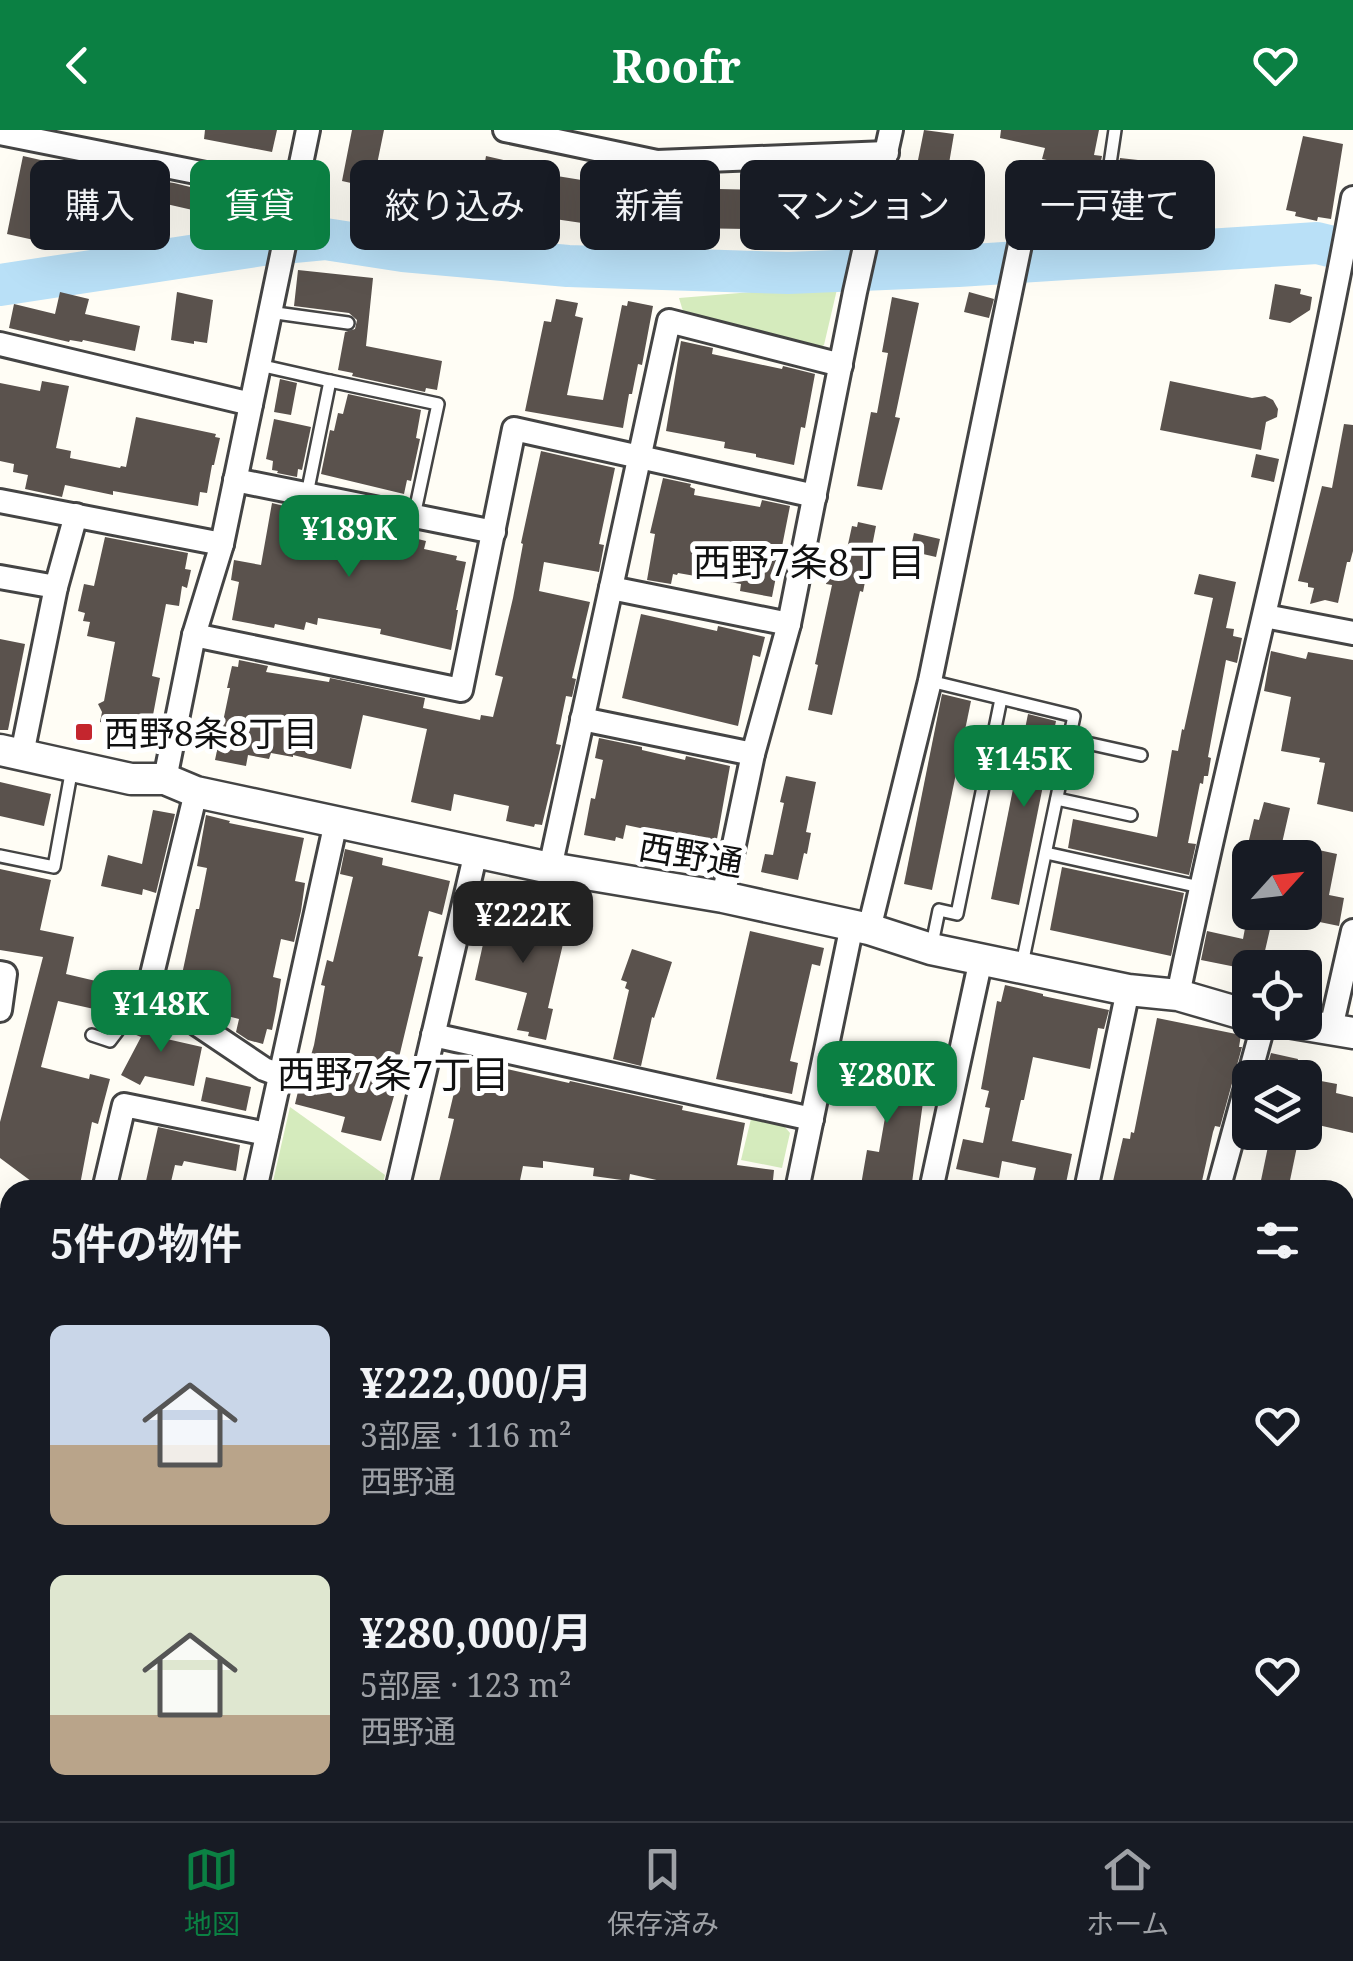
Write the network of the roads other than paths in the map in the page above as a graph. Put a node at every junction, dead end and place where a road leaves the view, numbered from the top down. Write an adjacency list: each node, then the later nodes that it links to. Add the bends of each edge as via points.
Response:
1 (308, 130): 6 (street)
2 (504, 130): 5 (street, via 657,162)
3 (1115, 130): 7 (lane)
4 (0, 133): 8 (street)
5 (889, 141): 16 (street)
6 (302, 160)
7 (1111, 160)
8 (190, 178)
9 (1353, 198): 31 (street)
10 (283, 250): 12 (street)
11 (1019, 250): 35 (street)
12 (270, 312): 13 (lane); 15 (street)
13 (348, 323)
14 (0, 344): 18 (street)
15 (259, 365): 17 (lane); 18 (street)
16 (841, 365): 19 (street, via 669,321); 22 (street)
17 (330, 382): 21 (lane); 25 (lane, via 438,404)
18 (251, 404): 20 (street)
19 (640, 457): 22 (street); 26 (street, via 514,430); 30 (street)
20 (235, 480): 21 (street); 27 (street)
21 (306, 494): 25 (street)
22 (814, 496): 32 (street)
23 (0, 500): 24 (street)
24 (76, 515): 27 (street); 29 (street)
25 (414, 516): 26 (street)
26 (494, 532): 34 (street, via 461,690)
27 (222, 544): 34 (street)
28 (0, 577): 29 (street)
29 (56, 587): 39 (street)
30 (611, 588): 32 (street); 37 (street)
31 (1265, 616): 33 (street); 52 (street)
32 (789, 624): 40 (street)
33 (1353, 633)
34 (194, 634): 43 (street)
35 (930, 682): 36 (lane); 54 (street)
36 (1001, 698): 38 (lane, via 1074,716); 56 (lane, via 957,914 939,910)
37 (582, 720): 40 (street); 51 (street)
38 (1069, 739): 41 (lane); 45 (lane)
39 (11, 752): 42 (street, 西野通)
40 (754, 754): 53 (street)
41 (1141, 756)
42 (72, 766): 43 (street, 西野通, via 132,779); 50 (lane, via 54,867)
43 (164, 778): 44 (street, 西野通)
44 (196, 792): 47 (street, 西野通); 61 (street)
45 (1057, 799): 46 (lane); 49 (lane)
46 (1131, 815)
47 (336, 822): 48 (street, 西野通); 69 (street)
48 (476, 852): 51 (street, 西野通); 67 (street)
49 (1046, 853): 52 (lane); 58 (lane)
50 (0, 856)
51 (550, 868): 53 (street, 西野通)
52 (1200, 887): 62 (street)
53 (723, 897): 54 (street, 西野通)
54 (860, 927): 56 (street, 西野通); 70 (street)
55 (1353, 931): 65 (street)
56 (932, 949): 57 (street, 西野通)
57 (981, 959): 58 (street, 西野通); 76 (street)
58 (1021, 968): 60 (street, 西野通)
59 (0, 973): 63 (street, via 6,974)
60 (1128, 990): 62 (street, 西野通); 77 (street)
61 (148, 991): 66 (lane, via 110,1041); 69 (street)
62 (1178, 995): 64 (street, 西野通)
63 (0, 1010)
64 (1232, 1011)
65 (1342, 1031)
66 (92, 1035)
67 (433, 1035): 70 (street); 74 (street)
68 (1259, 1040): 78 (street)
69 (280, 1075): 71 (street)
70 (812, 1119): 75 (street)
71 (267, 1134): 72 (street, via 124,1105); 73 (street)
72 (106, 1180)
73 (257, 1180)
74 (398, 1180)
75 (799, 1180)
76 (933, 1180)
77 (1088, 1180)
78 (1221, 1180)

